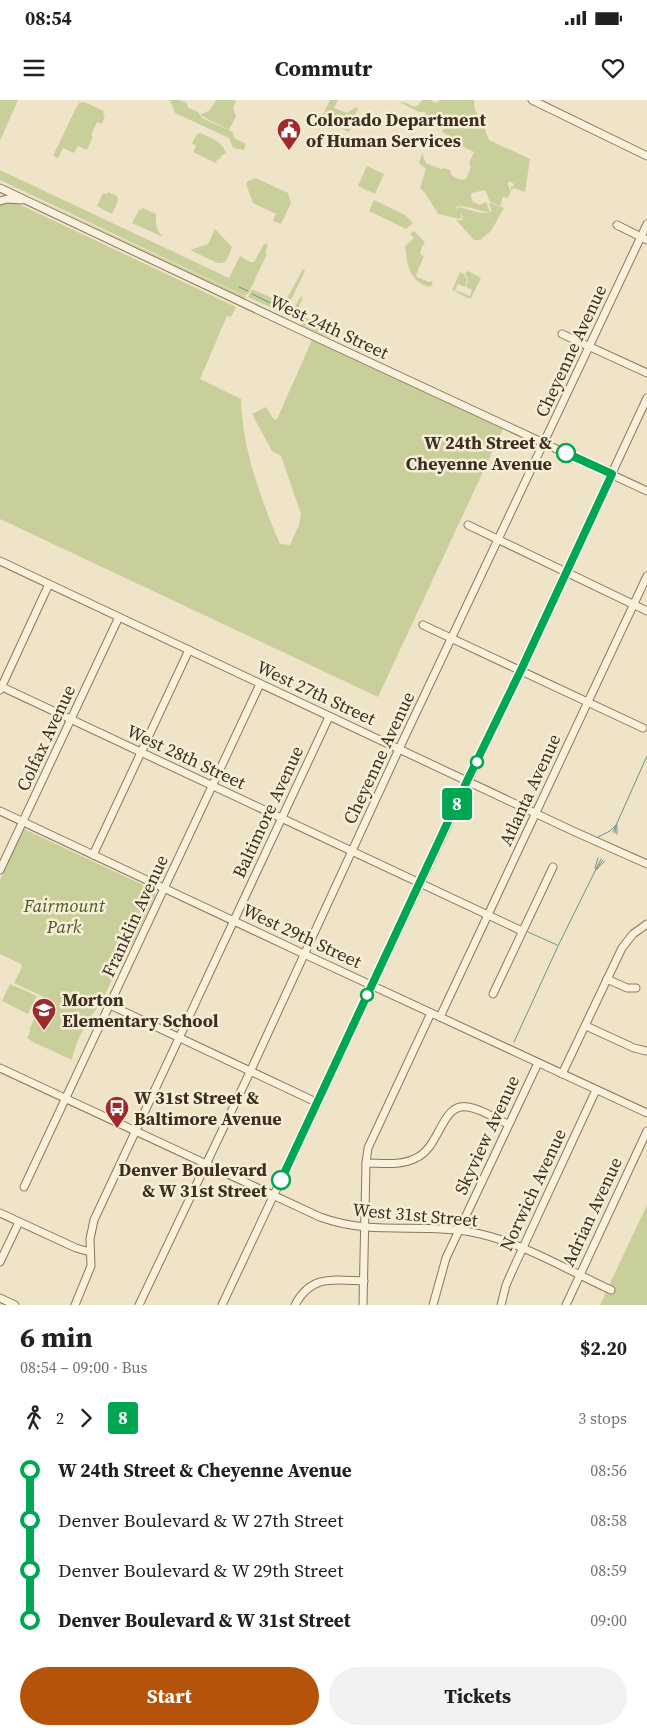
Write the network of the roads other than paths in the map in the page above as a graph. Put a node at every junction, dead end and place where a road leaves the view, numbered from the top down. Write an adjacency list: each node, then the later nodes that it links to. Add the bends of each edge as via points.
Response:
1 (532, 100): 2 (street)
2 (647, 156)
3 (0, 188): 5 (street, West 24th Street)
4 (0, 201): 5 (street)
5 (26, 201): 13 (street, West 24th Street)
6 (647, 224): 8 (street, Cheyenne Avenue)
7 (617, 225): 8 (street)
8 (644, 238): 10 (street, Cheyenne Avenue)
9 (562, 334): 10 (street)
10 (590, 347): 11 (street); 13 (street, Cheyenne Avenue)
11 (647, 373)
12 (647, 398): 14 (street)
13 (544, 442): 14 (street, West 24th Street); 17 (street, Cheyenne Avenue)
14 (612, 474): 15 (street, West 24th Street); 19 (street)
15 (647, 491)
16 (468, 525): 17 (street)
17 (498, 540): 19 (street); 26 (street, Cheyenne Avenue)
18 (0, 561): 21 (street, West 27th Street)
19 (566, 572): 22 (street); 28 (street)
20 (647, 576): 22 (street, Atlanta Avenue)
21 (49, 584): 24 (street, West 27th Street); 30 (street)
22 (634, 605): 23 (street); 31 (street, Atlanta Avenue)
23 (647, 611)
24 (119, 617): 27 (street, West 27th Street); 33 (street, Colfax Avenue)
25 (423, 625): 26 (street)
26 (452, 638): 28 (street); 35 (street, Cheyenne Avenue)
27 (190, 650): 29 (street, West 27th Street); 36 (street)
28 (521, 670): 31 (street); 37 (street)
29 (260, 684): 32 (street, West 27th Street); 38 (street, Franklin Avenue)
30 (1, 688): 33 (street, West 28th Street)
31 (588, 702): 34 (street); 40 (street, Atlanta Avenue)
32 (329, 717): 35 (street, West 27th Street); 41 (street, Baltimore Avenue)
33 (72, 720): 36 (street, West 28th Street); 42 (street, Colfax Avenue)
34 (643, 728)
35 (399, 749): 37 (street, West 27th Street); 43 (street, Cheyenne Avenue)
36 (142, 753): 38 (street, West 28th Street); 44 (street)
37 (467, 781): 40 (street, West 27th Street); 48 (street)
38 (211, 786): 41 (street, West 28th Street); 49 (street, Franklin Avenue)
39 (0, 810): 42 (street, West 29th Street)
40 (535, 813): 45 (street, West 27th Street); 50 (street, Atlanta Avenue)
41 (281, 819): 43 (street, West 28th Street); 51 (street, Baltimore Avenue)
42 (23, 822): 44 (street, West 29th Street); 47 (street, Colfax Avenue)
43 (352, 852): 48 (street, West 28th Street); 54 (street, Cheyenne Avenue)
44 (93, 855): 49 (street, West 29th Street)
45 (647, 864)
46 (553, 867): 53 (street)
47 (0, 870)
48 (420, 883): 50 (street, West 28th Street); 56 (street)
49 (164, 888): 51 (street, West 29th Street); 59 (street, Franklin Avenue)
50 (488, 916): 53 (street, West 28th Street); 61 (street, Atlanta Avenue)
51 (233, 921): 54 (street, West 29th Street); 63 (street, Baltimore Avenue)
52 (647, 924): 55 (street, via 627,941)
53 (522, 932): 58 (street)
54 (304, 954): 56 (street, West 29th Street); 67 (street, Cheyenne Avenue)
55 (607, 979): 57 (street, via 627,988); 62 (street)
56 (372, 985): 60 (street, West 29th Street); 71 (street)
57 (636, 988)
58 (493, 994)
59 (110, 1005): 63 (street); 70 (street, Franklin Avenue)
60 (431, 1013): 61 (street, West 29th Street); 76 (street, via 374,1132)
61 (440, 1017): 65 (street, West 29th Street)
62 (586, 1026): 64 (street); 68 (street)
63 (179, 1039): 67 (street); 74 (street, Baltimore Avenue)
64 (646, 1051)
65 (538, 1063): 68 (street, West 29th Street); 73 (street, Skyview Avenue)
66 (0, 1068): 70 (street, West 31st Street)
67 (250, 1072): 71 (street); 77 (street, Cheyenne Avenue)
68 (562, 1074): 69 (street, West 29th Street)
69 (596, 1090): 72 (street, West 29th Street); 84 (street, Norwich Avenue)
70 (65, 1098): 74 (street, West 31st Street); 78 (street, Franklin Avenue)
71 (318, 1104): 79 (street)
72 (647, 1113)
73 (508, 1124): 76 (street, via 474,1108 457,1108 448,1114 432,1144 416,1159 401,1163); 83 (street, Skyview Avenue)
74 (135, 1131): 77 (street, West 31st Street); 85 (street, Baltimore Avenue, via 94,1220)
75 (647, 1131): 87 (street, Adrian Avenue)
76 (366, 1163): 82 (street)
77 (206, 1164): 79 (street, West 31st Street); 93 (street, Cheyenne Avenue)
78 (24, 1187)
79 (274, 1195): 82 (street, West 31st Street, via 332,1221); 94 (street)
80 (0, 1213): 81 (street)
81 (18, 1222): 85 (street); 86 (street)
82 (365, 1228): 83 (street, West 31st Street); 88 (street)
83 (458, 1231): 84 (street, West 31st Street, via 488,1236); 97 (street, Skyview Avenue, via 441,1273)
84 (522, 1248): 87 (street, West 31st Street); 98 (street, Norwich Avenue)
85 (90, 1252): 92 (street, Baltimore Avenue, via 91,1266)
86 (0, 1262)
87 (579, 1276): 89 (street, West 31st Street); 99 (street, Adrian Avenue)
88 (364, 1281): 95 (street, via 319,1282 303,1292); 96 (street)
89 (611, 1290)
90 (0, 1298): 91 (street)
91 (15, 1305)
92 (75, 1305)
93 (140, 1305)
94 (222, 1305)
95 (295, 1305)
96 (363, 1305)
97 (433, 1305)
98 (501, 1305)
99 (566, 1305)

